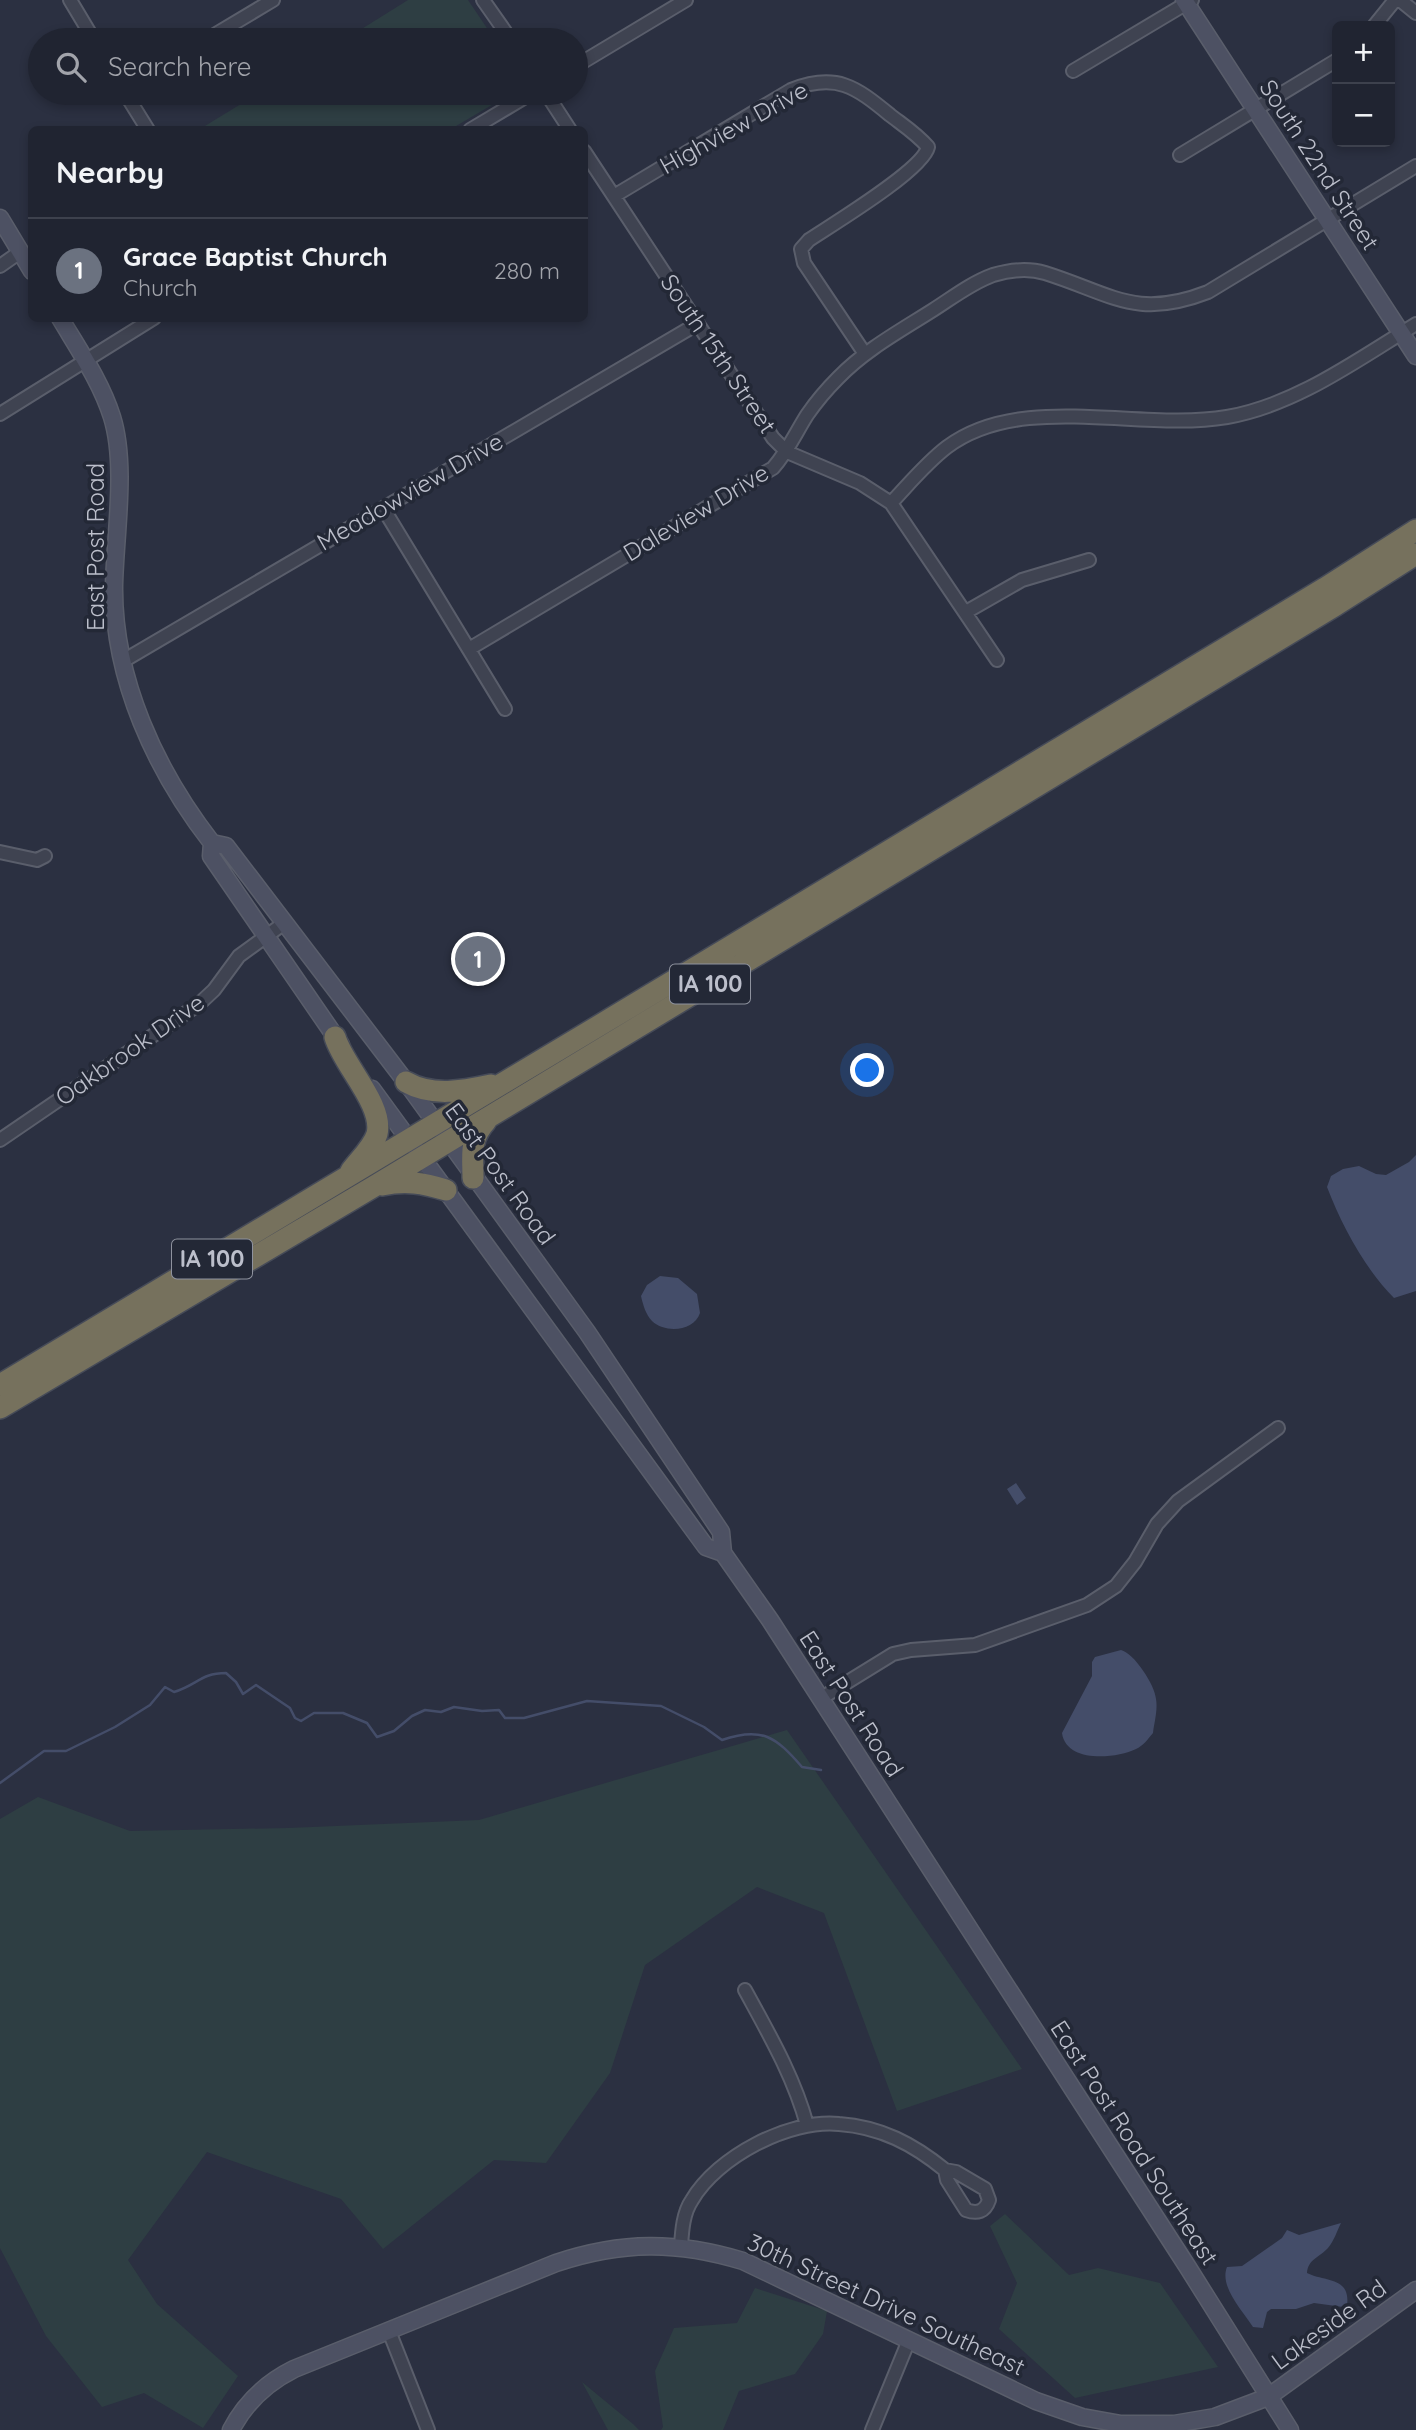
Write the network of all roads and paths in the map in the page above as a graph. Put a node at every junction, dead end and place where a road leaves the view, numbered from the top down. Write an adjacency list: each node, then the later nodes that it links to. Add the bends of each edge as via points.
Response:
1 (69, 0): 9 (street)
2 (273, 0): 10 (street)
3 (483, 0): 11 (street)
4 (686, 0): 12 (street)
5 (1397, 0): 7 (street); 8 (street)
6 (1187, 1): 14 (street); 18 (main road, South 22nd Street)
7 (1416, 13)
8 (1378, 21)
9 (86, 28)
10 (226, 28)
11 (503, 28)
12 (588, 59)
13 (1332, 64): 18 (street)
14 (1073, 71)
15 (132, 105): 19 (street)
16 (512, 105): 20 (street)
17 (554, 105): 21 (street)
18 (1256, 109): 22 (street); 27 (main road, South 22nd Street)
19 (146, 126)
20 (477, 126)
21 (567, 126)
22 (1180, 155)
23 (588, 157): 25 (street, South 15th Street)
24 (1416, 166): 27 (street, Daleview Drive)
25 (614, 196): 33 (street, South 15th Street); 36 (street, Highview Drive, via 791,90 828,81 862,92 928,147 926,155 890,185 801,249 804,263)
26 (0, 218): 28 (main road)
27 (1329, 221): 35 (main road, South 22nd Street); 36 (street, Daleview Drive, via 1208,292 1164,304 1126,302 1043,272 992,275)
28 (20, 252): 29 (main road); 30 (street)
29 (28, 265)
30 (0, 266)
31 (62, 322): 38 (main road, East Post Road)
32 (147, 322): 38 (street)
33 (697, 324): 40 (street, South 15th Street); 42 (street, Meadowview Drive)
34 (1416, 324): 35 (street)
35 (1401, 333): 37 (main road, South 22nd Street); 41 (street, via 1293,396 1227,417 1003,421 947,446)
36 (865, 354): 40 (street, Daleview Drive, via 821,397)
37 (1416, 356)
38 (85, 359): 39 (street); 49 (main road, East Post Road, via 112,417 118,446 114,589)
39 (0, 414)
40 (787, 452): 41 (street, South 15th Street, via 860,483); 47 (street, Daleview Drive, via 773,468)
41 (891, 503): 46 (street, South 15th Street)
42 (383, 508): 47 (street); 49 (street, Meadowview Drive)
43 (1416, 530): 58 (highway, IA 100)
44 (1416, 554): 59 (highway, IA 100)
45 (1089, 560): 46 (street, via 1022,580)
46 (966, 612): 48 (street, South 15th Street)
47 (469, 649): 50 (street)
48 (997, 660)
49 (123, 661): 51 (main road, East Post Road, via 135,707 155,753)
50 (505, 709)
51 (212, 843): 54 (main road, East Post Road, via 226,845); 55 (main road, East Post Road, via 211,856)
52 (0, 852): 53 (street, via 37,860)
53 (45, 856)
54 (283, 924): 55 (street, Oakbrook Drive); 57 (main road, East Post Road)
55 (265, 936): 56 (main road, East Post Road); 61 (street, Oakbrook Drive, via 239,956 199,1004)
56 (335, 1037): 63 (main road, East Post Road); 65 (highway, via 376,1117 377,1134)
57 (406, 1082): 58 (highway, via 420,1090 451,1091); 60 (main road, East Post Road)
58 (503, 1083): 60 (highway, IA 100)
59 (489, 1117): 62 (highway, IA 100); 64 (highway, via 475,1133)
60 (435, 1124): 62 (main road, East Post Road); 63 (highway, IA 100)
61 (0, 1140)
62 (448, 1142): 63 (highway, IA 100); 64 (main road, East Post Road)
63 (416, 1149): 65 (highway, IA 100); 66 (highway, IA 100); 67 (main road, East Post Road)
64 (473, 1178): 71 (main road, East Post Road, via 655,1431 721,1532)
65 (342, 1182): 68 (highway, IA 100)
66 (373, 1187): 67 (highway, via 407,1181); 69 (highway, IA 100)
67 (446, 1190): 71 (main road, East Post Road, via 706,1547)
68 (0, 1385)
69 (0, 1408)
70 (1279, 1428): 72 (street, via 1178,1501 1157,1524 1127,1574 1104,1595 975,1645 893,1654)
71 (723, 1553): 72 (main road, East Post Road)
72 (820, 1699): 73 (main road, East Post Road)
73 (939, 1881): 81 (main road, East Post Road Southeast)
74 (745, 1990): 75 (street, via 785,2064)
75 (807, 2125): 76 (street, via 836,2123 896,2136); 77 (street, via 761,2142 708,2178 690,2202)
76 (945, 2170)
77 (681, 2246): 79 (main road, 30th Street Drive Southeast, via 628,2246 578,2256); 80 (main road, 30th Street Drive Southeast, via 762,2269)
78 (1416, 2290): 81 (main road, Lakeside Rd)
79 (389, 2331): 82 (main road, 30th Street Drive Southeast, via 279,2376 248,2403); 83 (street)
80 (909, 2340): 81 (main road, 30th Street Drive Southeast, via 1036,2401 1098,2421 1142,2426 1194,2421); 84 (street)
81 (1268, 2397): 85 (main road, East Post Road Southeast)
82 (231, 2430)
83 (428, 2430)
84 (872, 2430)
85 (1290, 2430)

